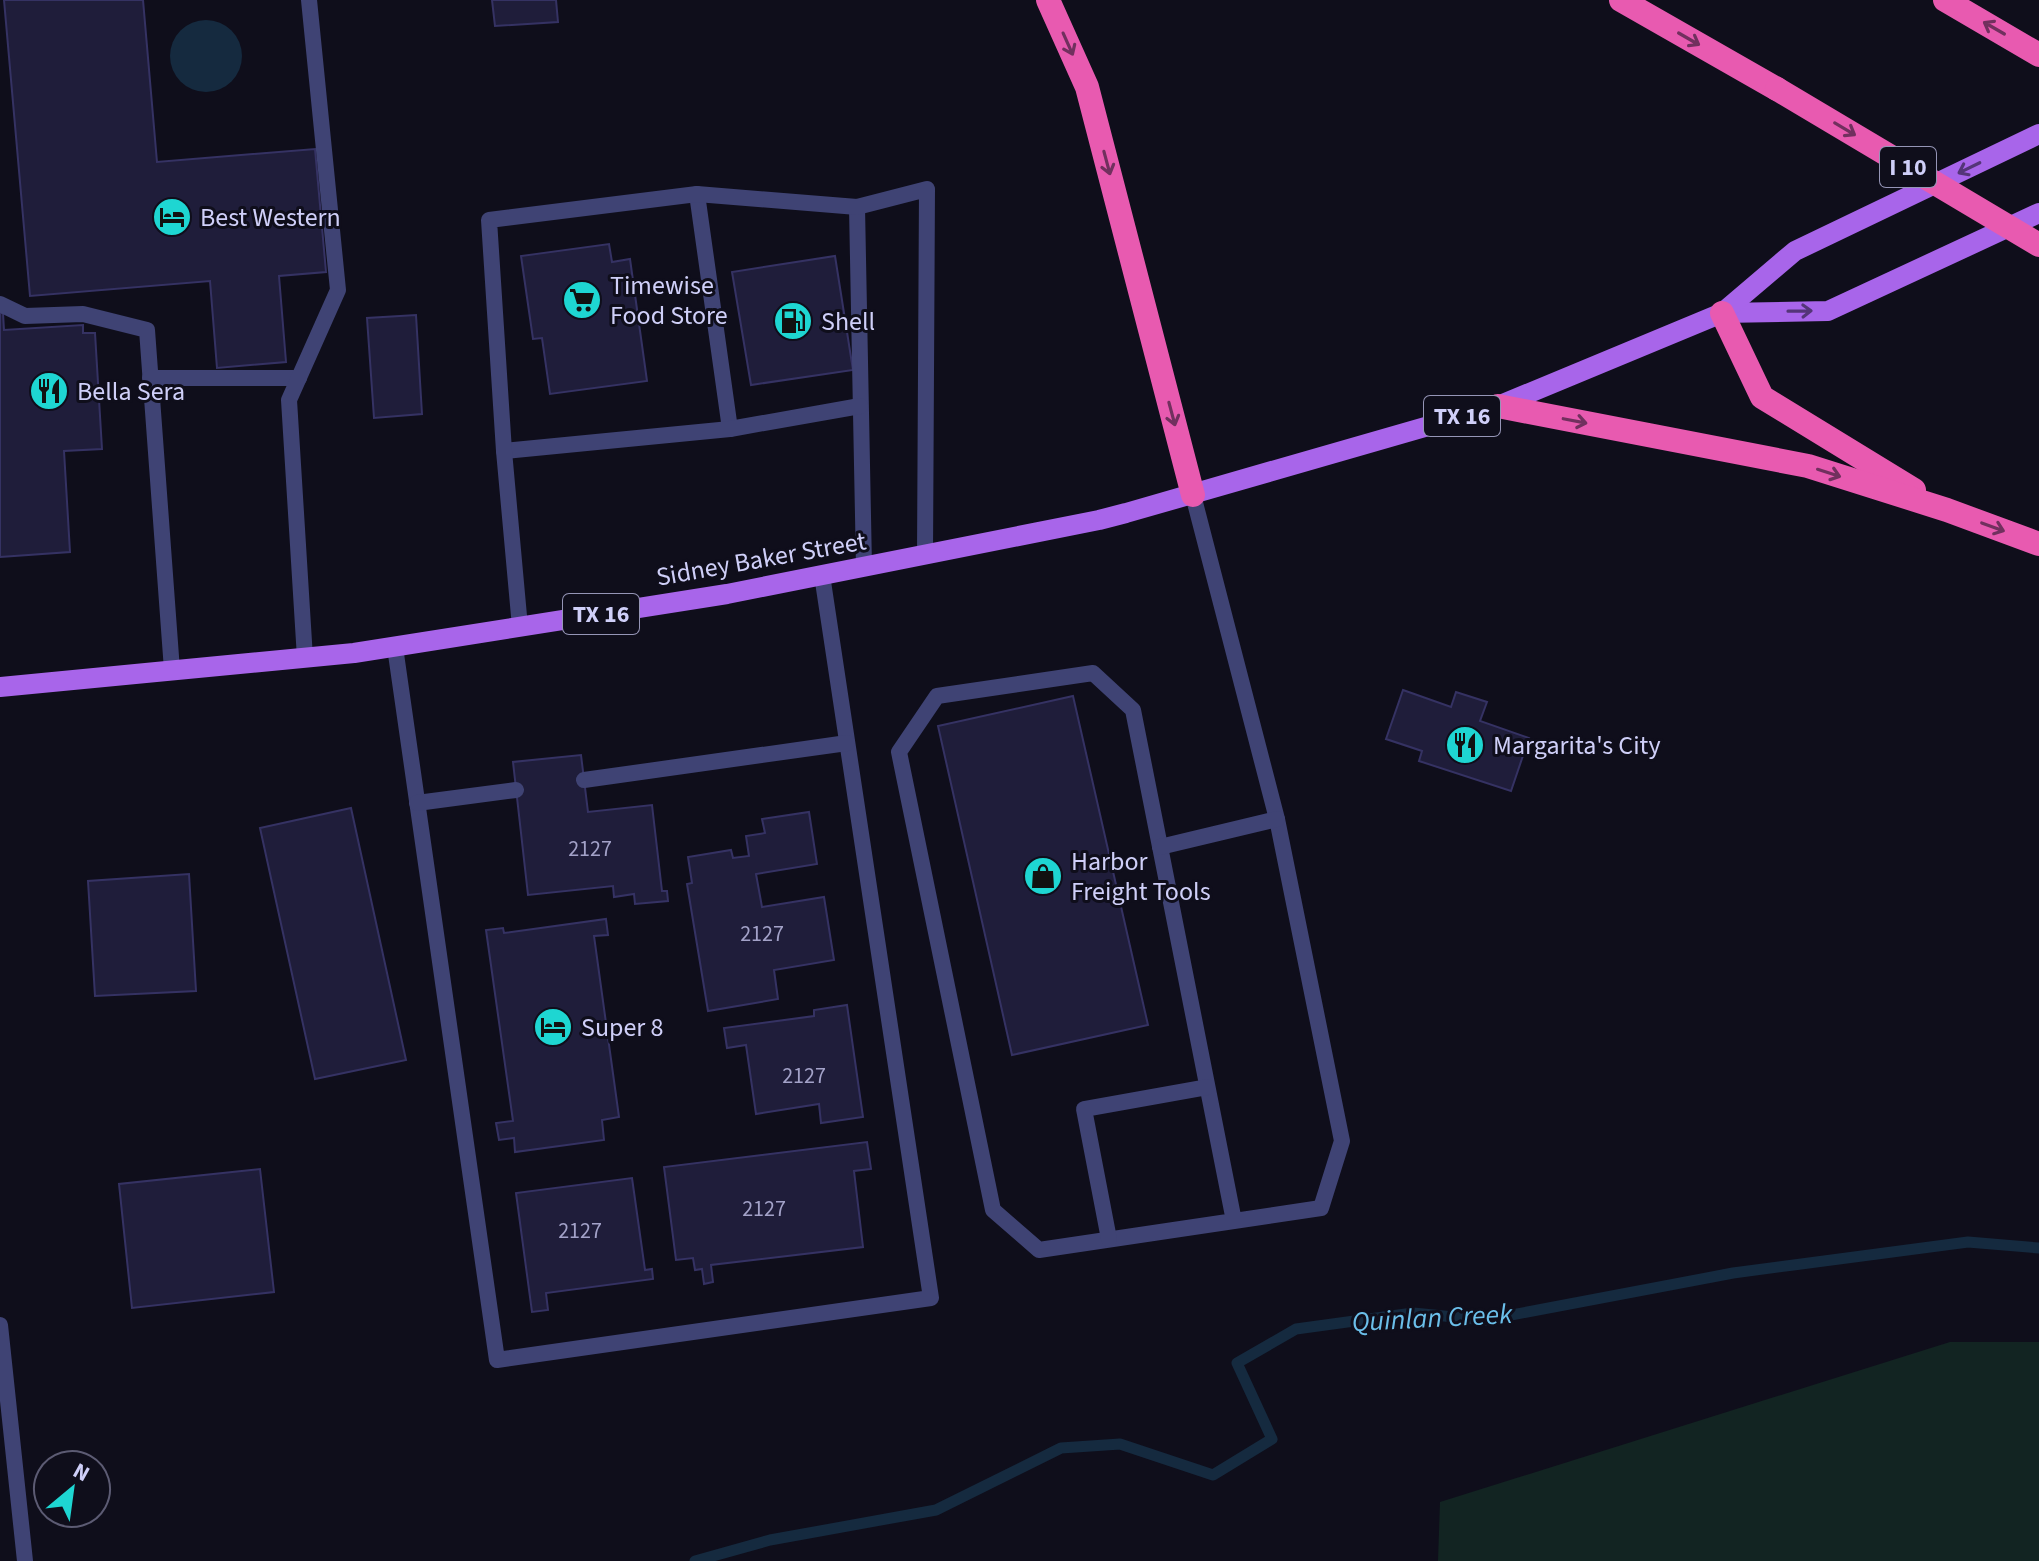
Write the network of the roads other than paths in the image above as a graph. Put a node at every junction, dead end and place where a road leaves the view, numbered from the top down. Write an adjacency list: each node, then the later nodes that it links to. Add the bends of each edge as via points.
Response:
1 (309, 0): 14 (street, via 338,290)
2 (1048, 0): 19 (highway, one-way to 19, via 1087,87)
3 (1621, 0): 10 (highway, I 10, one-way to 10, bridge)
4 (1947, 1): 5 (highway, one-way to 4)
5 (2039, 55)
6 (2039, 134): 12 (main road, TX 16, one-way to 12, via 1795,251)
7 (697, 194): 8 (street); 17 (street); 18 (street, via 489,220)
8 (857, 207): 15 (street); 22 (street, via 927,189)
9 (2039, 213): 12 (main road, TX 16, one-way to 9, via 1828,311)
10 (2039, 245)
11 (0, 304): 13 (street, via 25,316 83,314 147,330)
12 (1722, 313): 16 (main road, TX 16); 20 (highway, via 1762,397)
13 (150, 378): 14 (street); 28 (street)
14 (299, 378): 27 (street, via 289,400)
15 (860, 406): 17 (street); 23 (street)
16 (1498, 406): 19 (main road, TX 16); 20 (highway, one-way to 20, via 1808,466)
17 (730, 429): 18 (street)
18 (504, 451): 25 (street)
19 (1193, 495): 22 (main road, Sidney Baker Street / TX 16); 34 (street)
20 (1947, 510): 21 (highway, one-way to 21)
21 (2039, 544)
22 (925, 555): 23 (main road, Sidney Baker Street / TX 16)
23 (864, 567): 24 (main road, Sidney Baker Street / TX 16)
24 (822, 575): 25 (main road, Sidney Baker Street / TX 16); 30 (street)
25 (520, 627): 26 (main road, Sidney Baker Street / TX 16)
26 (395, 647): 27 (main road, Sidney Baker Street / TX 16); 33 (street)
27 (305, 658): 28 (main road, Sidney Baker Street / TX 16)
28 (172, 670): 29 (main road, Sidney Baker Street / TX 16)
29 (0, 687)
30 (847, 743): 31 (street); 33 (street, via 931,1298 497,1360)
31 (584, 780)
32 (516, 790): 33 (street)
33 (417, 803)
34 (1277, 819): 35 (street); 37 (street, via 1342,1141 1321,1208)
35 (1160, 847): 36 (street); 38 (street, via 1133,710 1093,673 937,696 899,752 993,1210 1039,1250)
36 (1207, 1087): 37 (street); 38 (street, via 1084,1109)
37 (1234, 1221): 38 (street)
38 (1109, 1239)
39 (0, 1325): 40 (street)
40 (25, 1561)

